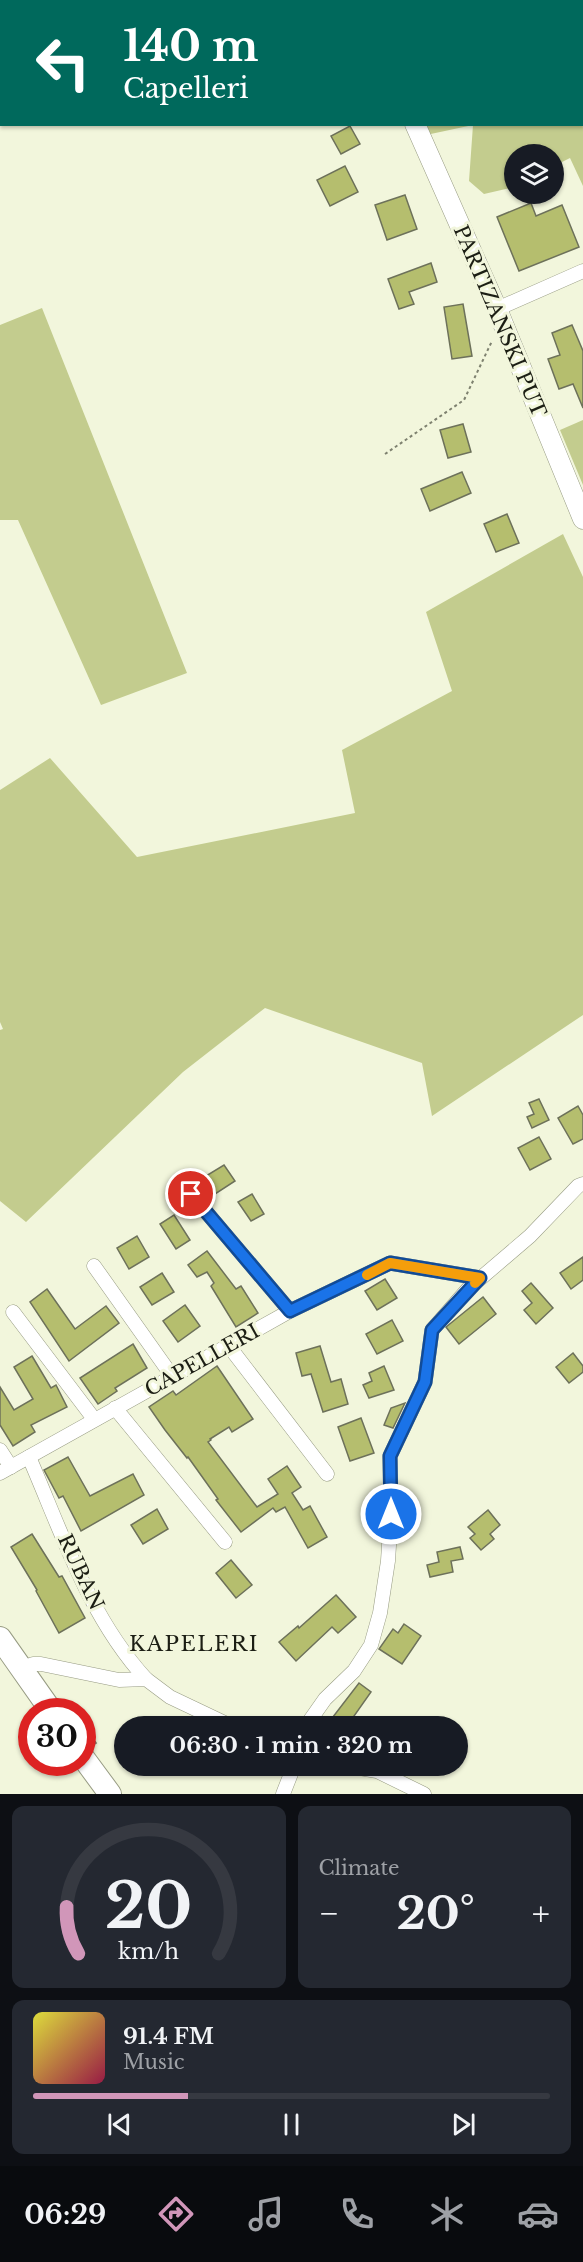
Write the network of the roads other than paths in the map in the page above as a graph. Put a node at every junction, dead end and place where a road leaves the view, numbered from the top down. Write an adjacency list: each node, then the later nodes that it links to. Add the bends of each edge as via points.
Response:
1 (416, 126): 3 (street, PARTIZANSKI PUT)
2 (583, 271): 3 (street)
3 (499, 316): 4 (street, PARTIZANSKI PUT)
4 (583, 519)
5 (583, 1184): 8 (street)
6 (191, 1194): 9 (street)
7 (94, 1266): 12 (street)
8 (480, 1278): 9 (street, CAPELLERI, via 390,1263); 24 (street, via 432,1330 425,1382 390,1456 388,1561 371,1645 354,1671)
9 (290, 1311): 11 (street, CAPELLERI)
10 (14, 1312): 14 (street)
11 (228, 1345): 12 (street, CAPELLERI); 18 (street)
12 (172, 1376): 13 (street, CAPELLERI)
13 (115, 1407): 14 (street, CAPELLERI); 19 (street)
14 (94, 1419): 16 (street, CAPELLERI)
15 (0, 1450): 17 (street)
16 (29, 1457): 17 (street, CAPELLERI); 21 (street, RUBAN, via 89,1596 123,1652)
17 (5, 1470)
18 (327, 1474)
19 (225, 1542)
20 (9, 1655): 21 (street, via 33,1664 119,1680); 22 (main road)
21 (146, 1679): 23 (street, RUBAN, via 170,1697)
22 (41, 1698)
23 (210, 1716)
24 (313, 1716)
25 (96, 1775): 28 (main road)
26 (290, 1776): 29 (street)
27 (387, 1776): 30 (street)
28 (110, 1794)
29 (283, 1794)
30 (424, 1794)

